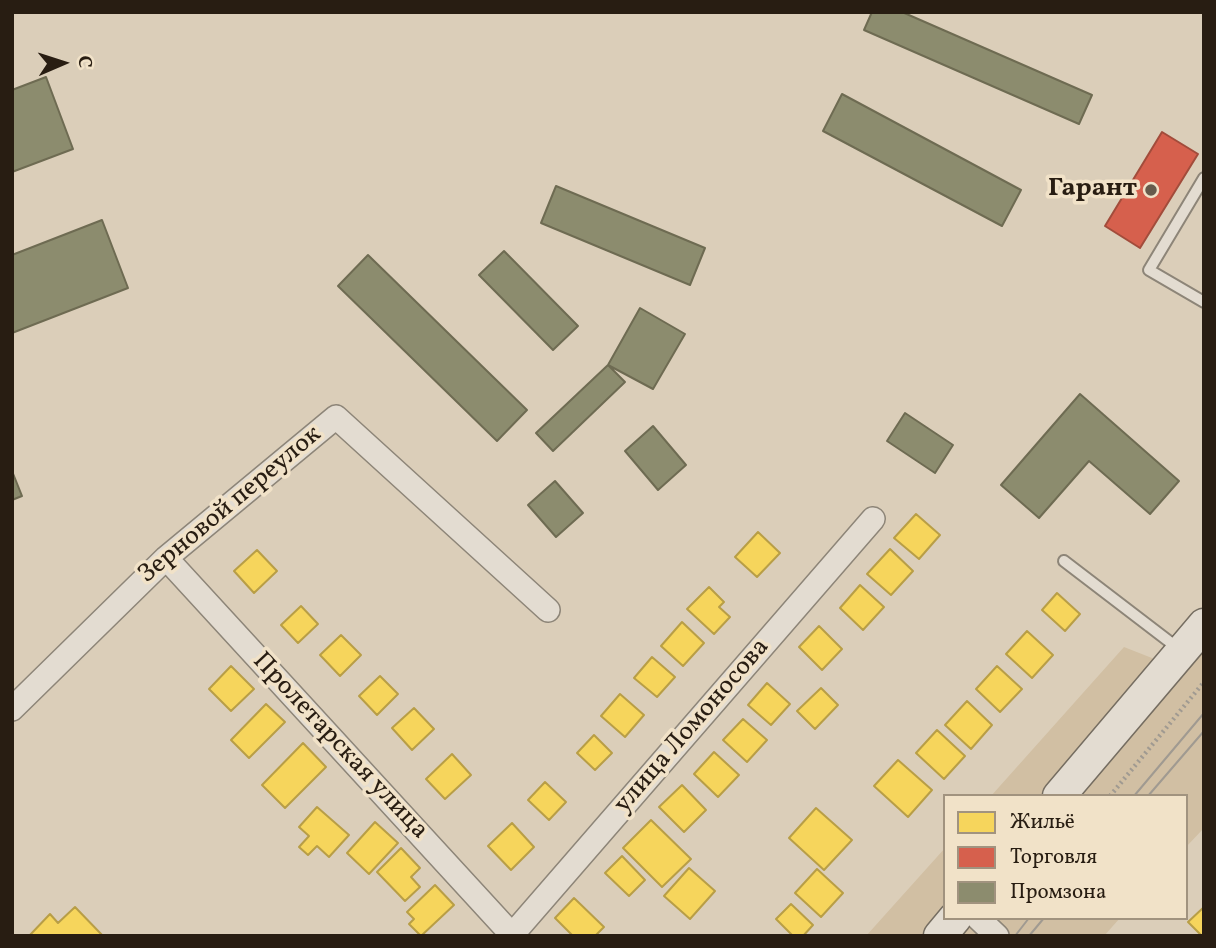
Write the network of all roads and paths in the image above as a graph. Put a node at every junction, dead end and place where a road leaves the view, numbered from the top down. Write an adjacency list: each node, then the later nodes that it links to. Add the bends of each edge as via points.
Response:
1 (1204, 178): 2 (lane, via 1149,270)
2 (1204, 302)
3 (873, 519): 15 (street, улица Ломоносова)
4 (166, 558): 6 (street, Зерновой переулок, via 336,417); 10 (street, Зерновой переулок); 15 (street, Пролетарская улица)
5 (1064, 561): 8 (lane)
6 (548, 610)
7 (1204, 625): 8 (main road)
8 (1182, 651): 11 (main road)
9 (1204, 682): 12 (path)
10 (12, 709)
11 (1061, 794)
12 (1112, 794)
13 (953, 920): 16 (main road)
14 (980, 920): 17 (street)
15 (513, 936)
16 (940, 936)
17 (997, 936)

